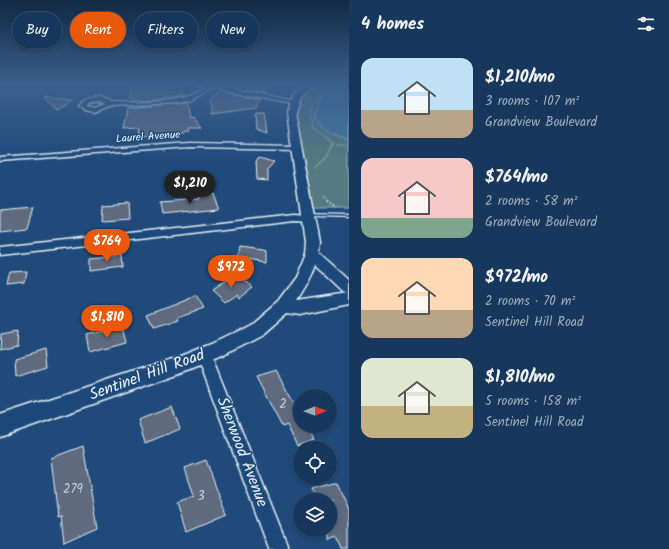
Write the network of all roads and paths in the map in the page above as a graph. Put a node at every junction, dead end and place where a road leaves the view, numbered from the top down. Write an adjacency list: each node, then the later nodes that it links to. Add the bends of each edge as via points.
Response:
1 (292, 111): 5 (main road, Sentinel Hill Road)
2 (308, 111): 3 (path, via 313,128)
3 (332, 144): 4 (path); 7 (path, via 326,157)
4 (349, 146)
5 (297, 147): 6 (street, Laurel Avenue, via 185,145); 11 (main road, Sentinel Hill Road)
6 (0, 159)
7 (316, 167)
8 (323, 196): 9 (path, via 327,203)
9 (339, 209)
10 (349, 216): 11 (lane)
11 (309, 217): 12 (street); 13 (main road, Sentinel Hill Road)
12 (0, 251)
13 (312, 254): 14 (street); 16 (main road, Sentinel Hill Road, via 302,280)
14 (349, 288)
15 (349, 299): 16 (main road, via 300,308)
16 (284, 306): 17 (main road, Sentinel Hill Road, via 256,330)
17 (204, 356): 18 (main road, Sentinel Hill Road); 19 (street, Sherwood Avenue)
18 (0, 426)
19 (279, 549)

